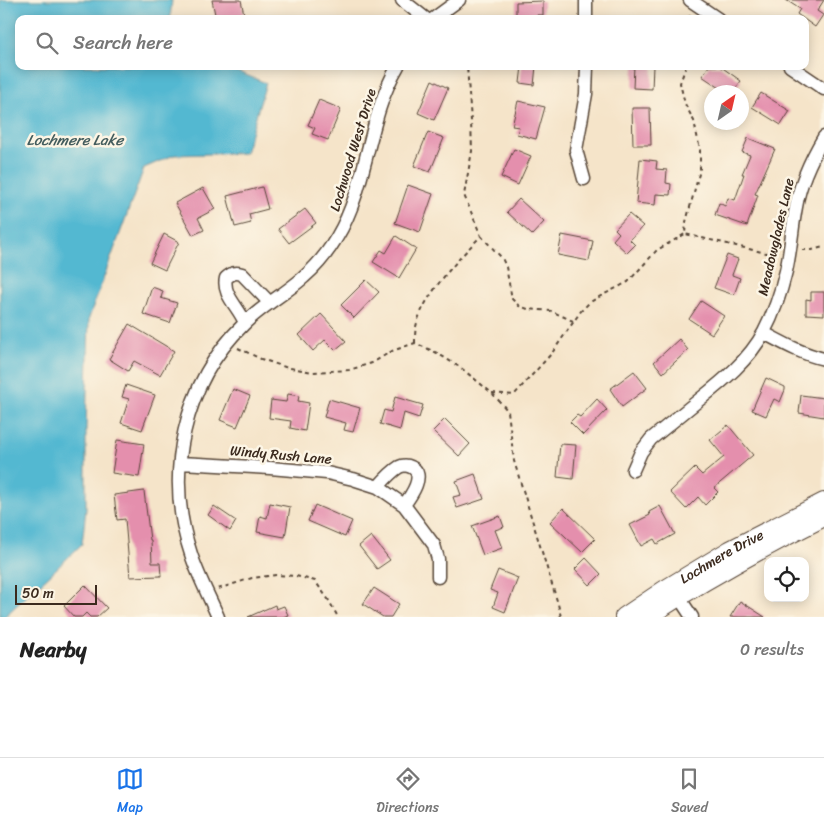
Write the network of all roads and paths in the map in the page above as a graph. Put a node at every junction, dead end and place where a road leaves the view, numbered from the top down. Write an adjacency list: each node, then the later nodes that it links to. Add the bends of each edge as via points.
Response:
1 (402, 0): 5 (street)
2 (460, 0): 6 (street)
3 (586, 0): 7 (street)
4 (690, 0): 8 (street)
5 (421, 15)
6 (439, 15)
7 (586, 15)
8 (712, 15)
9 (396, 70): 21 (street, Lochwood West Drive, via 376,119 344,225 316,265)
10 (467, 70): 18 (path, via 472,151 464,195)
11 (587, 70): 16 (street, via 576,150)
12 (685, 70): 17 (path, via 680,84 694,121 700,150 700,170)
13 (796, 70): 14 (street)
14 (824, 89)
15 (824, 137): 20 (street, Meadowglades Lane, via 800,191)
16 (584, 179)
17 (685, 234): 20 (path, via 766,253); 22 (path, via 657,250 628,282 589,303)
18 (481, 236): 22 (path, via 502,258 512,299 528,309 551,310); 26 (path, via 441,281 423,308 416,324)
19 (824, 247): 20 (path)
20 (791, 249): 24 (street, Meadowglades Lane, via 781,292)
21 (269, 302): 23 (street, Lochwood West Drive); 23 (street, via 242,274 231,273 226,278 225,287)
22 (574, 321): 28 (path, via 552,353 514,395)
23 (245, 323): 25 (street, Lochwood West Drive)
24 (764, 333): 27 (street); 30 (street, Meadowglades Lane, via 733,371 651,439)
25 (227, 342): 26 (path, via 261,359 313,372 348,370); 29 (street, Lochwood West Drive, via 213,361 193,401 186,422)
26 (415, 343): 28 (path, via 461,368)
27 (824, 359)
28 (492, 393): 40 (path, via 508,411 514,461)
29 (181, 463): 31 (street, Windy Rush Lane, via 327,473); 37 (street, Lochwood West Drive, via 180,508 191,554)
30 (633, 470)
31 (378, 487): 33 (street, Windy Rush Lane); 33 (street, via 399,467 413,468 418,479)
32 (824, 502): 36 (street, Lochmere Drive, via 730,550)
33 (404, 505): 35 (street, Windy Rush Lane, via 434,545)
34 (824, 517): 36 (street, Lochmere Drive)
35 (438, 577)
36 (679, 589): 41 (street, Lochmere Drive); 42 (street, Lochmere Drive); 43 (street)
37 (207, 593): 38 (street, Lochwood West Drive); 39 (path, via 252,578 296,576 315,582)
38 (218, 617)
39 (338, 617)
40 (561, 617)
41 (624, 617)
42 (647, 617)
43 (692, 617)

